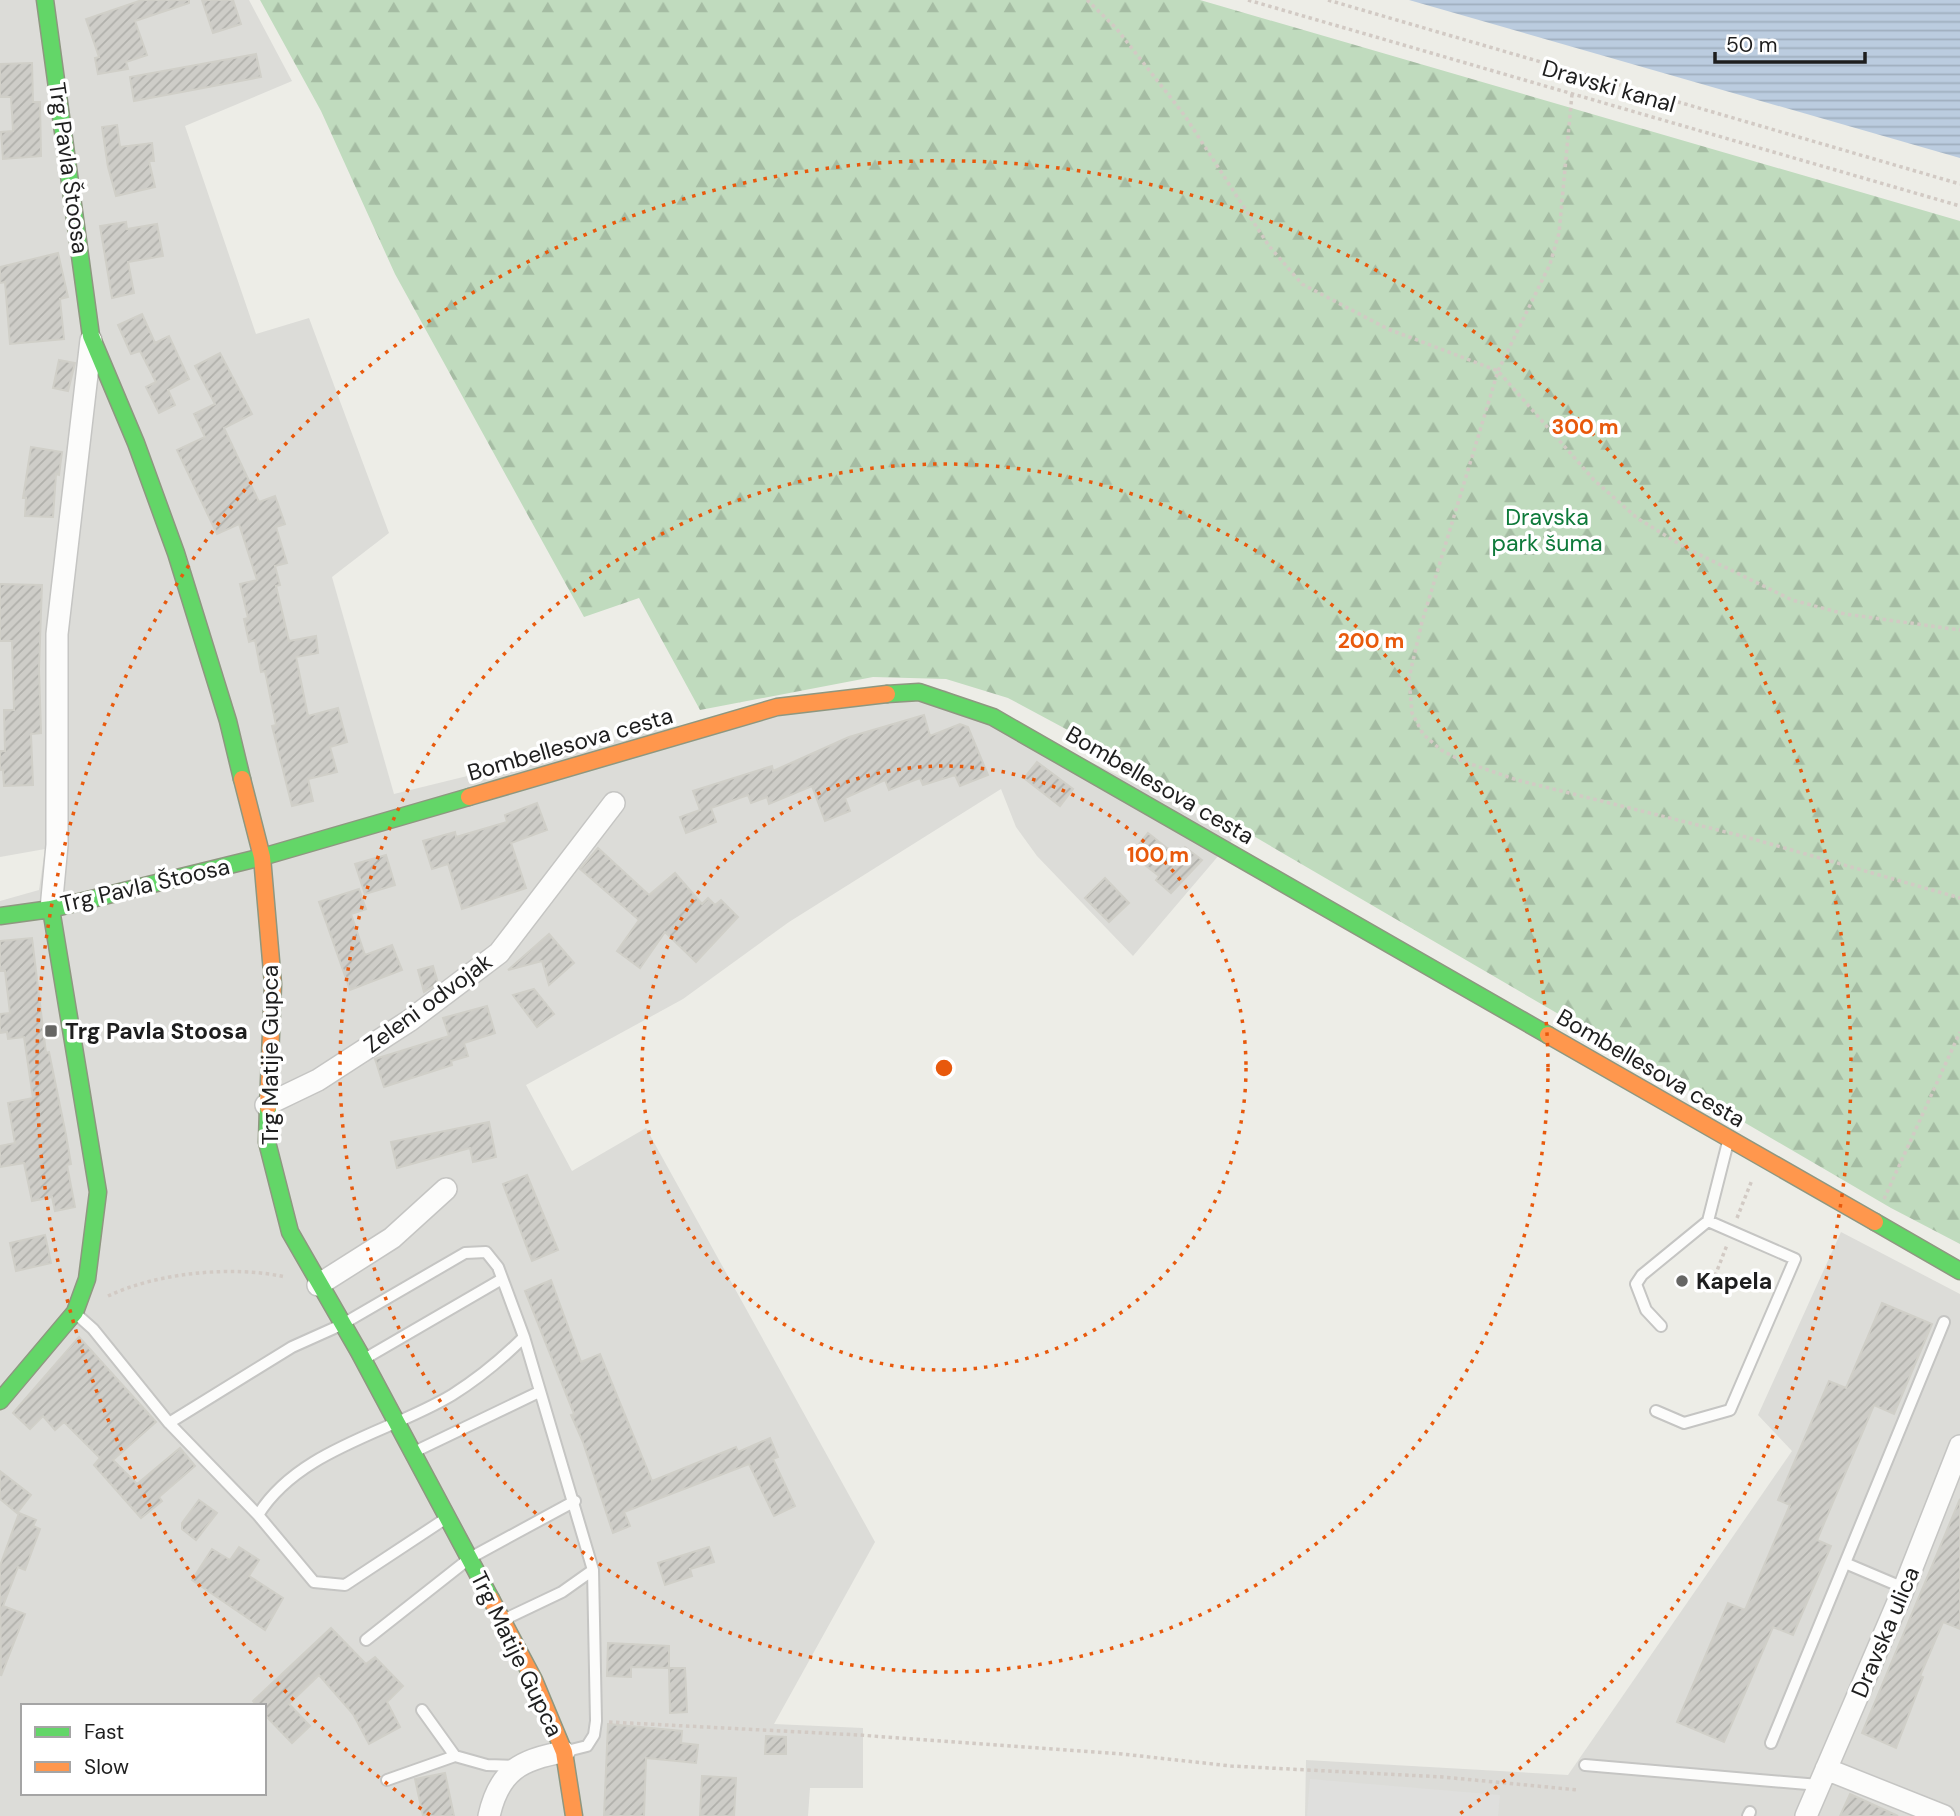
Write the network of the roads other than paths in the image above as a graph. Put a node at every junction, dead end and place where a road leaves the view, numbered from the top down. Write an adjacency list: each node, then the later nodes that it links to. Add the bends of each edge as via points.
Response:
1 (45, 0): 2 (street, Trg Pavla Štoosa)
2 (91, 337): 4 (street, Trg Pavla Štoosa, via 176,553 228,721); 5 (street, Trg Pavla Štoosa, via 57,634 57,845)
3 (614, 803): 7 (street, Zeleni odvojak, via 499,953 318,1080)
4 (262, 857): 5 (street, Trg Pavla Štoosa); 7 (street, Trg Matije Gupca, via 273,984); 8 (street, Bombellesova cesta, via 777,707 919,692 993,717)
5 (51, 909): 6 (street); 14 (street, via 98,1192 87,1279)
6 (0, 916)
7 (266, 1105): 13 (street, Trg Matije Gupca, via 267,1142 290,1232)
8 (1729, 1139): 10 (lane); 11 (street, Bombellesova cesta)
9 (446, 1189): 13 (street, via 392,1238)
10 (1708, 1221): 17 (lane, via 1636,1284 1646,1310); 22 (lane, via 1795,1259 1730,1409 1684,1423)
11 (1960, 1271)
12 (502, 1279): 16 (lane, Trg Matije Gupca, via 486,1252 465,1253); 18 (lane, Trg Matije Gupca); 19 (lane)
13 (318, 1285): 16 (street, Trg Matije Gupca)
14 (75, 1312): 21 (street); 23 (lane)
15 (1944, 1321): 31 (lane)
16 (341, 1325): 19 (street, Trg Matije Gupca); 23 (lane, Trg Matije Gupca, via 292,1347)
17 (1661, 1326)
18 (524, 1337): 20 (lane, Trg Matije Gupca); 24 (lane, via 498,1363 452,1395)
19 (363, 1359): 24 (street, Trg Matije Gupca)
20 (539, 1392): 26 (lane); 27 (lane, Trg Matije Gupca)
21 (0, 1401)
22 (1656, 1411)
23 (169, 1423): 28 (lane)
24 (396, 1423): 26 (street, Trg Matije Gupca); 28 (lane, via 301,1469 278,1488)
25 (1960, 1446): 33 (street, Dravska ulica)
26 (412, 1453): 29 (street, Trg Matije Gupca)
27 (575, 1501): 30 (lane, Trg Matije Gupca); 32 (lane, Trg Matije Gupca)
28 (258, 1515): 29 (lane, via 314,1582 345,1585)
29 (447, 1517): 30 (street, Trg Matije Gupca)
30 (470, 1558): 34 (street, Trg Matije Gupca); 35 (lane, Trg Matije Gupca)
31 (1845, 1563): 33 (lane); 37 (lane)
32 (593, 1570): 34 (lane, via 562,1592); 38 (lane, Trg Matije Gupca, via 594,1735 587,1746)
33 (1904, 1588): 42 (street, Dravska ulica)
34 (503, 1619): 38 (street, Trg Matije Gupca)
35 (366, 1640)
36 (422, 1710): 39 (lane)
37 (1771, 1744)
38 (564, 1752): 41 (street, Trg Matije Gupca); 45 (street, Trg Matije Gupca)
39 (455, 1756): 41 (lane); 43 (lane)
40 (1585, 1765): 42 (lane)
41 (515, 1766): 44 (street, via 501,1783)
42 (1822, 1777): 46 (street, Dravska ulica); 47 (street)
43 (387, 1780)
44 (489, 1816)
45 (574, 1816)
46 (1806, 1816)
47 (1944, 1816)

